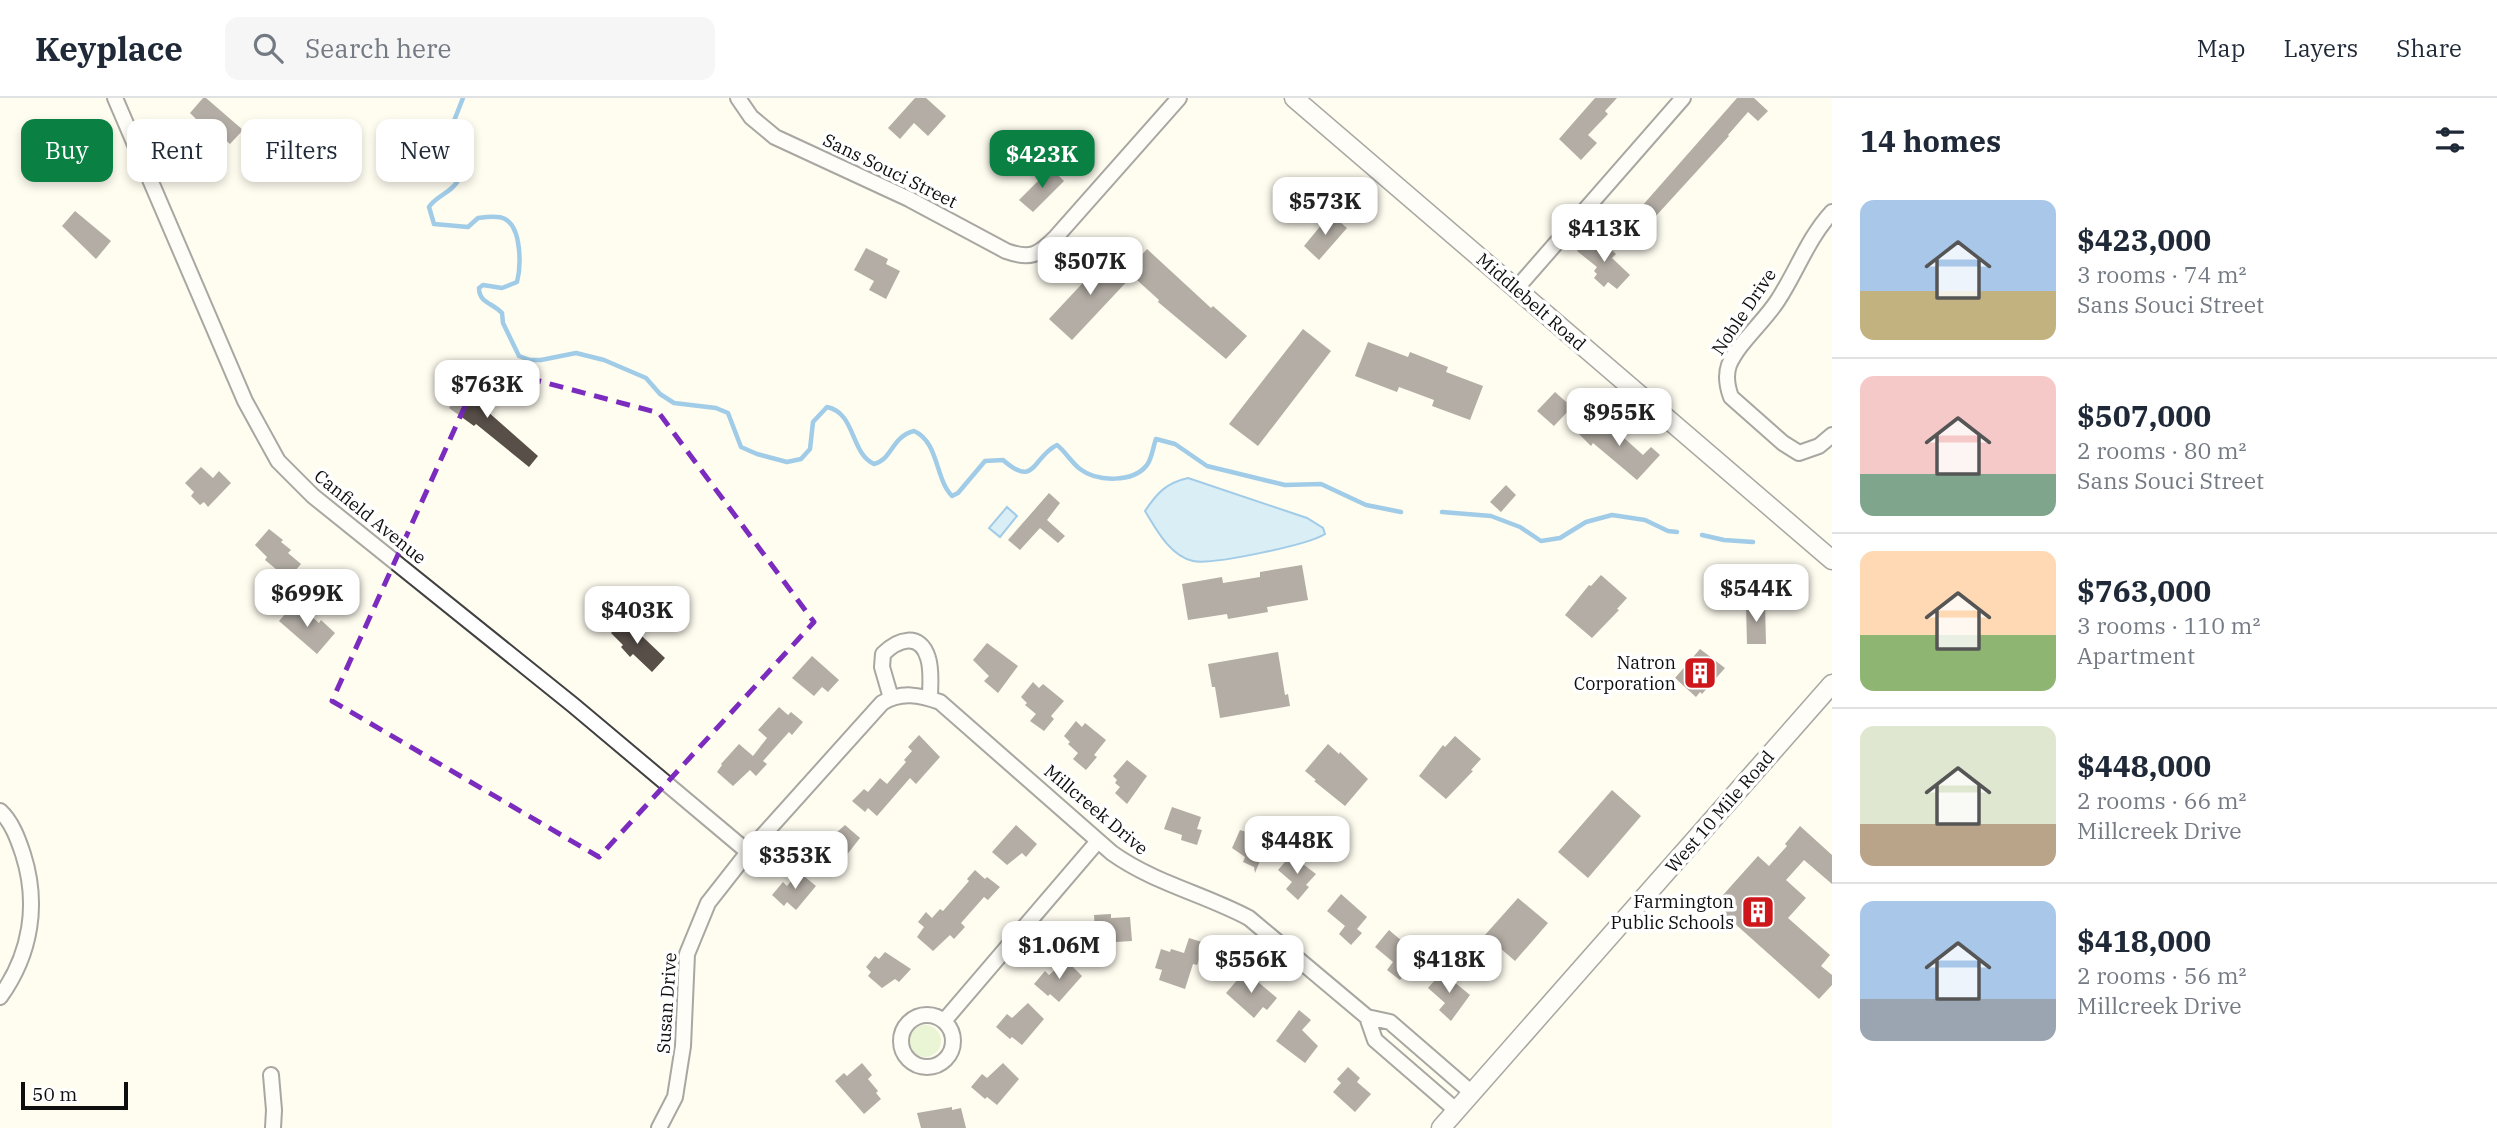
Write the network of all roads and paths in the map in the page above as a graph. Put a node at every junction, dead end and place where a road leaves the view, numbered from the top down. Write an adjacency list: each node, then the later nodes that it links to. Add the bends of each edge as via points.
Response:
1 (115, 98): 15 (street, Canfield Avenue, via 245,401 278,461 313,496)
2 (738, 98): 3 (street, Sans Souci Street, via 775,138 1023,257 1040,253 1056,237)
3 (1178, 98)
4 (1294, 98): 7 (street, Middlebelt Road)
5 (1683, 98): 7 (street)
6 (1832, 212): 8 (street, Noble Drive, via 1817,229 1778,300 1735,354 1727,374 1731,397 1799,453)
7 (1516, 289): 9 (street, Middlebelt Road)
8 (1832, 435)
9 (1832, 560)
10 (1832, 684): 20 (street, West 10 Mile Road)
11 (891, 698): 12 (street, Millcreek Drive); 12 (street, via 883,654 895,643 912,641 921,645 928,657); 15 (street, Susan Drive)
12 (930, 698): 14 (street, Millcreek Drive)
13 (0, 811): 16 (street, via 20,844 30,874 32,901 25,950)
14 (1098, 841): 17 (street, Millcreek Drive, via 1136,870 1249,918); 18 (street)
15 (748, 852): 23 (street, Susan Drive, via 708,903 687,954 681,1068 676,1097)
16 (0, 997)
17 (1367, 1017): 20 (street, Millcreek Drive, via 1390,1022); 21 (street, Millcreek Drive, via 1375,1040)
18 (944, 1021)
19 (271, 1075): 22 (street)
20 (1472, 1093): 21 (street, West 10 Mile Road)
21 (1457, 1111): 24 (street, West 10 Mile Road)
22 (273, 1128)
23 (659, 1128)
24 (1441, 1128)

